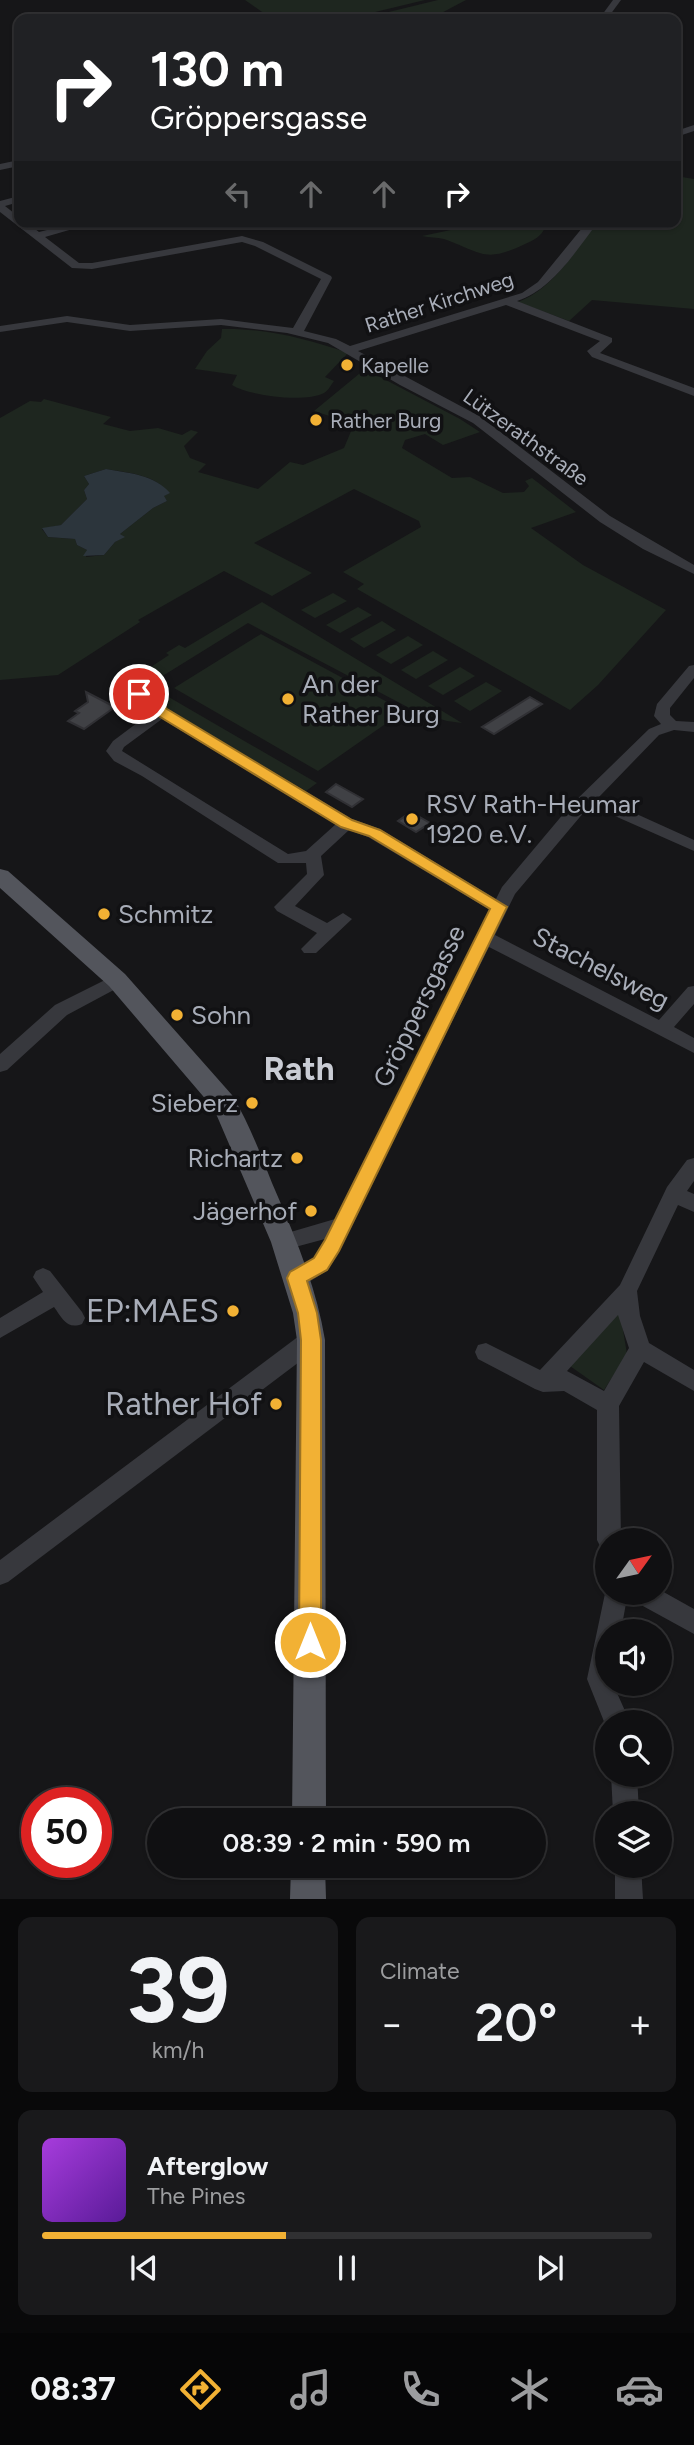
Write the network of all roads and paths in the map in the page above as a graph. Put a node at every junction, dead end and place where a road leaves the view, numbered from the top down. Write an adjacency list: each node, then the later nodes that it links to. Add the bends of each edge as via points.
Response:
1 (0, 205): 2 (street)
2 (14, 217)
3 (27, 228): 6 (street)
4 (68, 228): 6 (street)
5 (588, 228): 7 (street, Rather Kirchweg, via 542,284)
6 (37, 236): 9 (street, via 71,264 84,267 242,239 259,244 327,278)
7 (508, 302): 10 (street, Rather Kirchweg); 11 (street, via 608,340 593,351 596,355)
8 (0, 329): 9 (street, Lützerathstraße, via 69,319 117,327 221,322)
9 (295, 332): 10 (street, Lützerathstraße)
10 (350, 350): 12 (street, Lützerathstraße, via 477,420 605,519)
11 (694, 392)
12 (694, 570)
13 (694, 669): 16 (street, via 662,707 662,716)
14 (123, 684): 15 (street)
15 (162, 712): 19 (street); 21 (street, via 118,744 114,751 120,758 284,859 300,861)
16 (672, 724): 17 (street); 18 (street, Gröppersgasse, via 654,732)
17 (694, 727)
18 (588, 798): 20 (street); 23 (street, Gröppersgasse, via 521,874)
19 (346, 823): 21 (street); 23 (street, via 374,833)
20 (694, 846)
21 (313, 856): 25 (street, via 316,875 283,907)
22 (0, 876): 28 (main road)
23 (499, 907): 26 (street, Gröppersgasse)
24 (343, 919): 25 (street)
25 (329, 932): 27 (street)
26 (484, 937): 30 (street, Stachelsweg); 36 (street, Gröppersgasse)
27 (310, 949)
28 (117, 981): 32 (street, via 61,1010); 37 (main road, via 223,1102)
29 (694, 992): 30 (street)
30 (662, 1029): 31 (street, Stachelsweg)
31 (694, 1046)
32 (0, 1065)
33 (694, 1166): 34 (street)
34 (674, 1193): 35 (street); 40 (street)
35 (694, 1204)
36 (341, 1226): 37 (street); 39 (street, Gröppersgasse, via 321,1264)
37 (284, 1242): 39 (main road)
38 (43, 1277): 41 (street)
39 (297, 1278): 44 (main road)
40 (627, 1291): 45 (street, via 629,1317); 48 (street)
41 (56, 1295): 42 (street); 43 (street)
42 (74, 1318)
43 (0, 1329)
44 (311, 1340): 51 (street); 56 (main road)
45 (640, 1349): 47 (street); 49 (street)
46 (486, 1352): 48 (street)
47 (694, 1381)
48 (543, 1382): 49 (street, via 567,1381)
49 (608, 1405): 50 (street)
50 (607, 1528)
51 (0, 1574)
52 (613, 1605): 55 (street, via 598,1679)
53 (663, 1605): 54 (street)
54 (694, 1622)
55 (612, 1710)
56 (309, 1808)
57 (308, 1878): 59 (main road)
58 (628, 1878): 60 (street)
59 (308, 1899)
60 (629, 1899)

